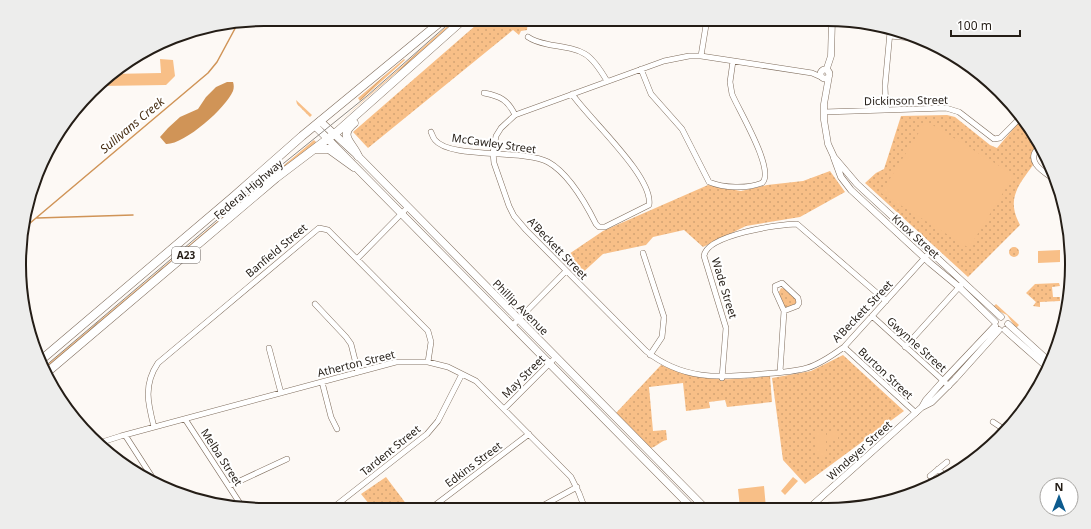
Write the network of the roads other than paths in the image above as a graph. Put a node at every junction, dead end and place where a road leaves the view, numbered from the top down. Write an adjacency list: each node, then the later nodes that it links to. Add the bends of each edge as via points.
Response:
1 (428, 26): 8 (highway)
2 (436, 26): 8 (highway, Federal Highway / A23)
3 (456, 26): 16 (highway, Federal Highway / A23)
4 (706, 26): 9 (street)
5 (832, 26): 12 (street, Knox Street, via 830,50)
6 (890, 34): 17 (street, via 885,86)
7 (528, 37): 13 (street, via 540,43 586,53)
8 (415, 44): 21 (highway, Federal Highway / A23)
9 (701, 56): 10 (street, A'Beckett Street); 11 (street, A'Beckett Street, via 669,60)
10 (733, 61): 11 (street, via 730,82 732,94 762,157 766,177 762,183 744,187 708,182 682,129 651,94); 12 (street, A'Beckett Street)
11 (641, 69): 13 (street, A'Beckett Street)
12 (824, 74): 18 (street, Knox Street)
13 (607, 81): 15 (street, A'Beckett Street)
14 (484, 93): 19 (street, via 503,98)
15 (572, 94): 19 (street, A'Beckett Street); 26 (street, McCawley Street, via 633,165 649,197 649,205 605,227 599,227 576,191 547,161)
16 (380, 95): 23 (highway, Federal Highway / A23); 27 (highway, via 376,105 347,130 347,138)
17 (886, 110): 18 (street, Dickinson Street); 20 (street, Dickinson Street, via 953,109 994,139 1000,138)
18 (824, 112): 28 (street, Knox Street, via 828,144)
19 (515, 115): 26 (street, A'Beckett Street, via 496,136)
20 (1018, 121)
21 (317, 123): 23 (main road, Phillip Avenue); 52 (highway, Federal Highway / A23)
22 (431, 132): 26 (street, McCawley Street, via 436,141 443,146)
23 (331, 136): 24 (highway, Federal Highway / A23); 27 (main road, Phillip Avenue); 29 (main road, Phillip Avenue)
24 (315, 149): 29 (highway, via 329,149); 58 (highway, Federal Highway / A23, via 276,178)
25 (1036, 151): 30 (street, via 1033,154 1034,161)
26 (493, 153): 37 (street, A'Beckett Street, via 496,170 514,216)
27 (358, 156): 31 (main road, Phillip Avenue)
28 (834, 157): 33 (street, Knox Street, via 857,184); 35 (street, Knox Street, via 841,177 851,190)
29 (354, 167): 32 (main road, Phillip Avenue)
30 (1047, 174)
31 (408, 207): 32 (street); 44 (main road, Phillip Avenue)
32 (401, 214): 36 (street); 46 (main road, Phillip Avenue)
33 (930, 252): 35 (street, A'Beckett Street); 38 (street, Knox Street)
34 (642, 253): 51 (street, via 664,318 662,337)
35 (925, 258): 38 (street, Knox Street); 39 (street, A'Beckett Street)
36 (357, 259): 55 (street, Banfield Street, via 428,331 431,342); 72 (street, Banfield Street, via 328,230 319,228 314,231 158,364 150,377 147,390)
37 (566, 271): 44 (street); 51 (street, A'Beckett Street)
38 (961, 284): 43 (street, Knox Street); 47 (street, Knox Street); 49 (street)
39 (886, 301): 42 (street, A'Beckett Street); 62 (street, Wade Street, via 797,224 750,229 717,243 707,249 704,256 726,328)
40 (315, 304): 59 (street, via 346,337)
41 (784, 311): 41 (street, via 775,290 775,286 782,283 798,298 799,303); 60 (street)
42 (872, 316): 48 (street, A'Beckett Street); 49 (street, Gwynne Street)
43 (1000, 317): 45 (street, Knox Street, via 1006,319); 47 (street)
44 (518, 319): 46 (street); 53 (main road, Phillip Avenue)
45 (1008, 324): 47 (street); 54 (street)
46 (512, 326): 56 (main road, Phillip Avenue)
47 (998, 327): 57 (street, Knox Street); 63 (street, Windeyer Street); 65 (street, Windeyer Street)
48 (844, 347): 60 (street, A'Beckett Street, via 808,368); 69 (street, Burton Street)
49 (905, 347): 63 (street, Gwynne Street)
50 (269, 348): 66 (street)
51 (650, 354): 62 (street, A'Beckett Street, via 667,366)
52 (44, 356)
53 (556, 358): 56 (street, May Street); 92 (main road, Phillip Avenue)
54 (1046, 358)
55 (428, 362): 59 (street, Atherton Street, via 396,362); 61 (street, Atherton Street)
56 (550, 364): 68 (street, May Street); 91 (main road, Phillip Avenue)
57 (1043, 364)
58 (51, 369)
59 (358, 372): 64 (street, Atherton Street)
60 (780, 372): 62 (street, A'Beckett Street)
61 (462, 374): 68 (street, Atherton Street, via 476,381); 87 (street, Tardent Street, via 438,421 427,434)
62 (722, 378)
63 (942, 380): 65 (street, Gwynne Street); 67 (street, Windeyer Street)
64 (322, 382): 66 (street, Atherton Street); 74 (street, via 331,417)
65 (949, 386): 67 (street, Windeyer Street, via 932,402)
66 (281, 393): 70 (street, Atherton Street)
67 (922, 407): 69 (street, Windeyer Street)
68 (504, 409): 75 (street, Atherton Street)
69 (916, 413): 93 (street, Windeyer Street)
70 (185, 419): 72 (street, Atherton Street); 84 (street, Melba Street)
71 (993, 422): 73 (street)
72 (154, 427): 76 (street, Atherton Street)
73 (1001, 427)
74 (337, 428)
75 (529, 434): 85 (street, Atherton Street, via 571,477); 88 (street, Edkins Street)
76 (125, 435): 77 (street, Atherton Street); 81 (street)
77 (104, 441)
78 (287, 459): 84 (street)
79 (947, 462): 80 (street)
80 (938, 470): 82 (street); 83 (street)
81 (150, 473)
82 (942, 473)
83 (930, 476)
84 (229, 486): 86 (street, Melba Street)
85 (577, 487): 89 (street); 90 (street, Atherton Street)
86 (239, 501)
87 (339, 503)
88 (438, 503)
89 (548, 503)
90 (582, 503)
91 (687, 503)
92 (700, 503)
93 (815, 503)

